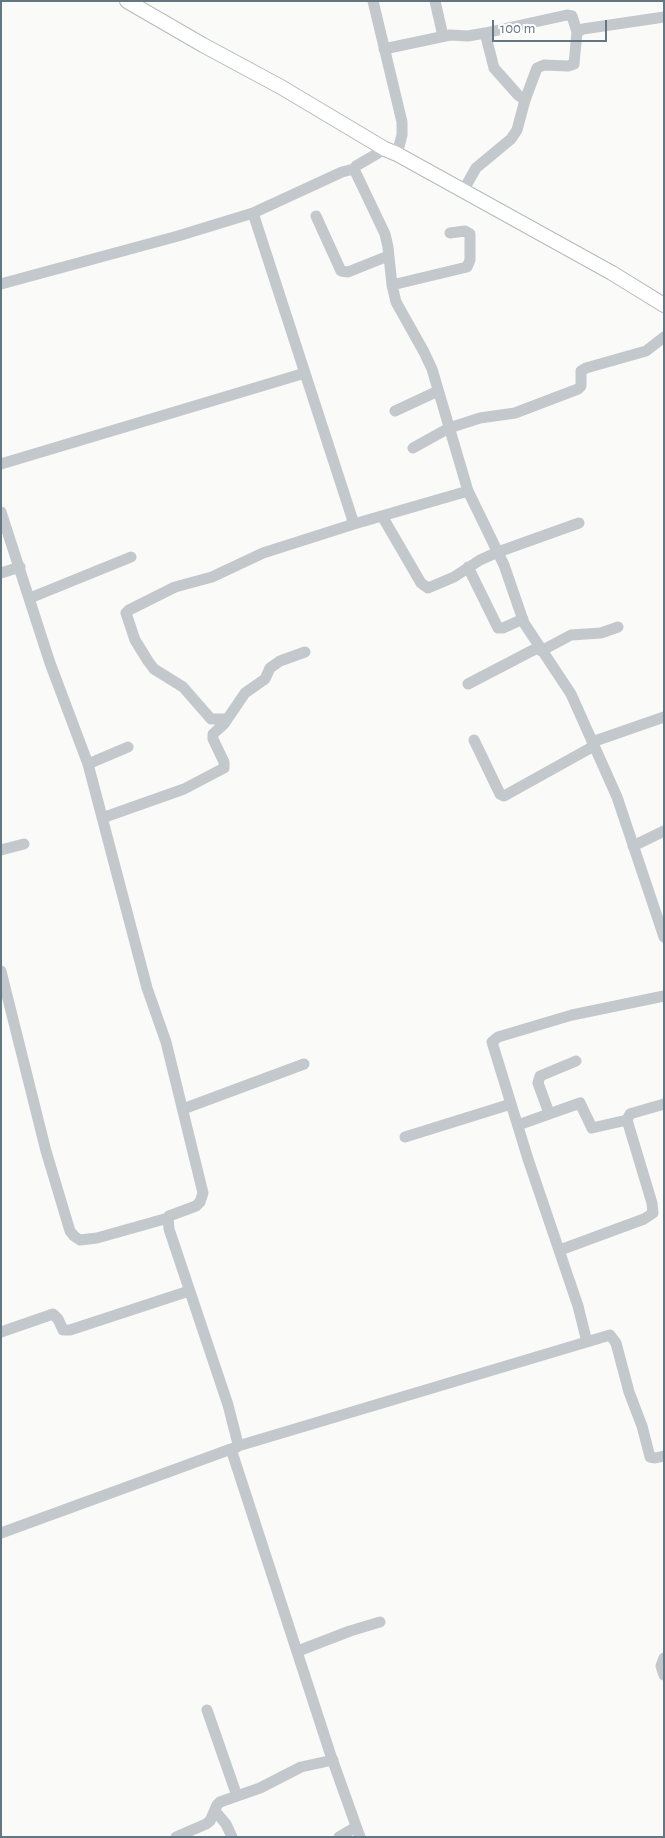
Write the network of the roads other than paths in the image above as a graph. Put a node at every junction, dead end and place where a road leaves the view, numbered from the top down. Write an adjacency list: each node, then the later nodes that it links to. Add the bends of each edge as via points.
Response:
1 (127, 1): 10 (main road)
2 (373, 1): 8 (street)
3 (435, 1): 7 (street)
4 (664, 17): 5 (street)
5 (577, 32): 6 (street, via 572,16 567,15); 9 (street, via 574,64 537,68)
6 (486, 33): 7 (street); 9 (street, via 494,68)
7 (443, 36): 8 (street)
8 (384, 49): 10 (street, via 402,122 402,134)
9 (525, 100): 12 (street, via 518,130 476,168)
10 (391, 152): 11 (street); 12 (main road)
11 (354, 169): 13 (street); 16 (street, via 385,234)
12 (463, 191): 19 (main road)
13 (253, 213): 17 (street); 21 (street)
14 (316, 216): 16 (street, via 341,271 348,272)
15 (450, 233): 18 (street, via 465,231 470,234 467,267)
16 (388, 256): 18 (street)
17 (1, 284)
18 (392, 285): 22 (street, via 396,302 424,352)
19 (664, 304)
20 (664, 337): 24 (street, via 646,351 581,371 578,389 515,413 480,418)
21 (305, 373): 26 (street); 31 (street)
22 (438, 391): 23 (street); 24 (street)
23 (395, 412)
24 (449, 428): 25 (street); 27 (street)
25 (412, 448)
26 (1, 464)
27 (468, 491): 29 (street); 32 (street)
28 (1, 512): 34 (street)
29 (382, 516): 31 (street); 35 (street, via 425,587 432,587)
30 (579, 523): 32 (street)
31 (354, 524): 44 (street, via 263,553 212,578 176,587 126,613 135,640 154,669 183,687 211,719)
32 (498, 552): 35 (street); 38 (street)
33 (131, 557): 37 (street)
34 (20, 568): 36 (street); 37 (street)
35 (468, 568): 38 (street, via 497,626 501,629)
36 (1, 573)
37 (30, 598): 48 (street, via 50,663)
38 (523, 619): 40 (street)
39 (618, 628): 40 (street, via 602,633 572,635)
40 (540, 649): 42 (street); 46 (street, via 566,686)
41 (305, 652): 44 (street, via 274,664 265,679 245,693)
42 (468, 684)
43 (664, 717): 46 (street)
44 (227, 719): 49 (street, via 212,736 224,768 184,789)
45 (474, 740): 46 (street, via 500,794 504,796)
46 (593, 744): 52 (street, via 618,797)
47 (128, 747): 48 (street)
48 (88, 764): 49 (street)
49 (102, 818): 61 (street)
50 (664, 831): 52 (street)
51 (24, 844): 53 (street)
52 (634, 846): 54 (street)
53 (1, 850)
54 (664, 936)
55 (1, 971): 66 (street, via 46,1151 70,1231 80,1240 97,1238)
56 (664, 996): 59 (street, via 572,1015 493,1039 492,1046)
57 (576, 1062): 62 (street, via 539,1079)
58 (304, 1064): 61 (street)
59 (511, 1104): 64 (street); 65 (street)
60 (664, 1104): 63 (street, via 633,1113)
61 (183, 1109): 66 (street, via 203,1193 196,1206)
62 (549, 1113): 63 (street, via 580,1103 592,1128); 64 (street)
63 (626, 1120): 67 (street, via 653,1213 644,1220)
64 (518, 1124): 67 (street)
65 (406, 1137)
66 (168, 1218): 68 (street, via 168,1229)
67 (560, 1250): 70 (street)
68 (189, 1291): 69 (street, via 70,1330 62,1330 53,1314); 71 (street, via 228,1405)
69 (1, 1332)
70 (587, 1342): 71 (street); 72 (street, via 606,1335 613,1337 650,1456)
71 (235, 1448): 73 (street); 75 (street)
72 (664, 1456)
73 (1, 1532)
74 (380, 1622): 75 (street)
75 (298, 1651): 79 (street)
76 (664, 1658): 77 (street, via 661,1666)
77 (664, 1675)
78 (207, 1710): 80 (street)
79 (333, 1760): 80 (street, via 301,1767); 82 (street)
80 (237, 1796): 81 (street, via 220,1802)
81 (215, 1811): 83 (street, via 210,1822); 84 (street)
82 (358, 1832): 85 (street)
83 (176, 1837)
84 (232, 1837)
85 (339, 1837)

